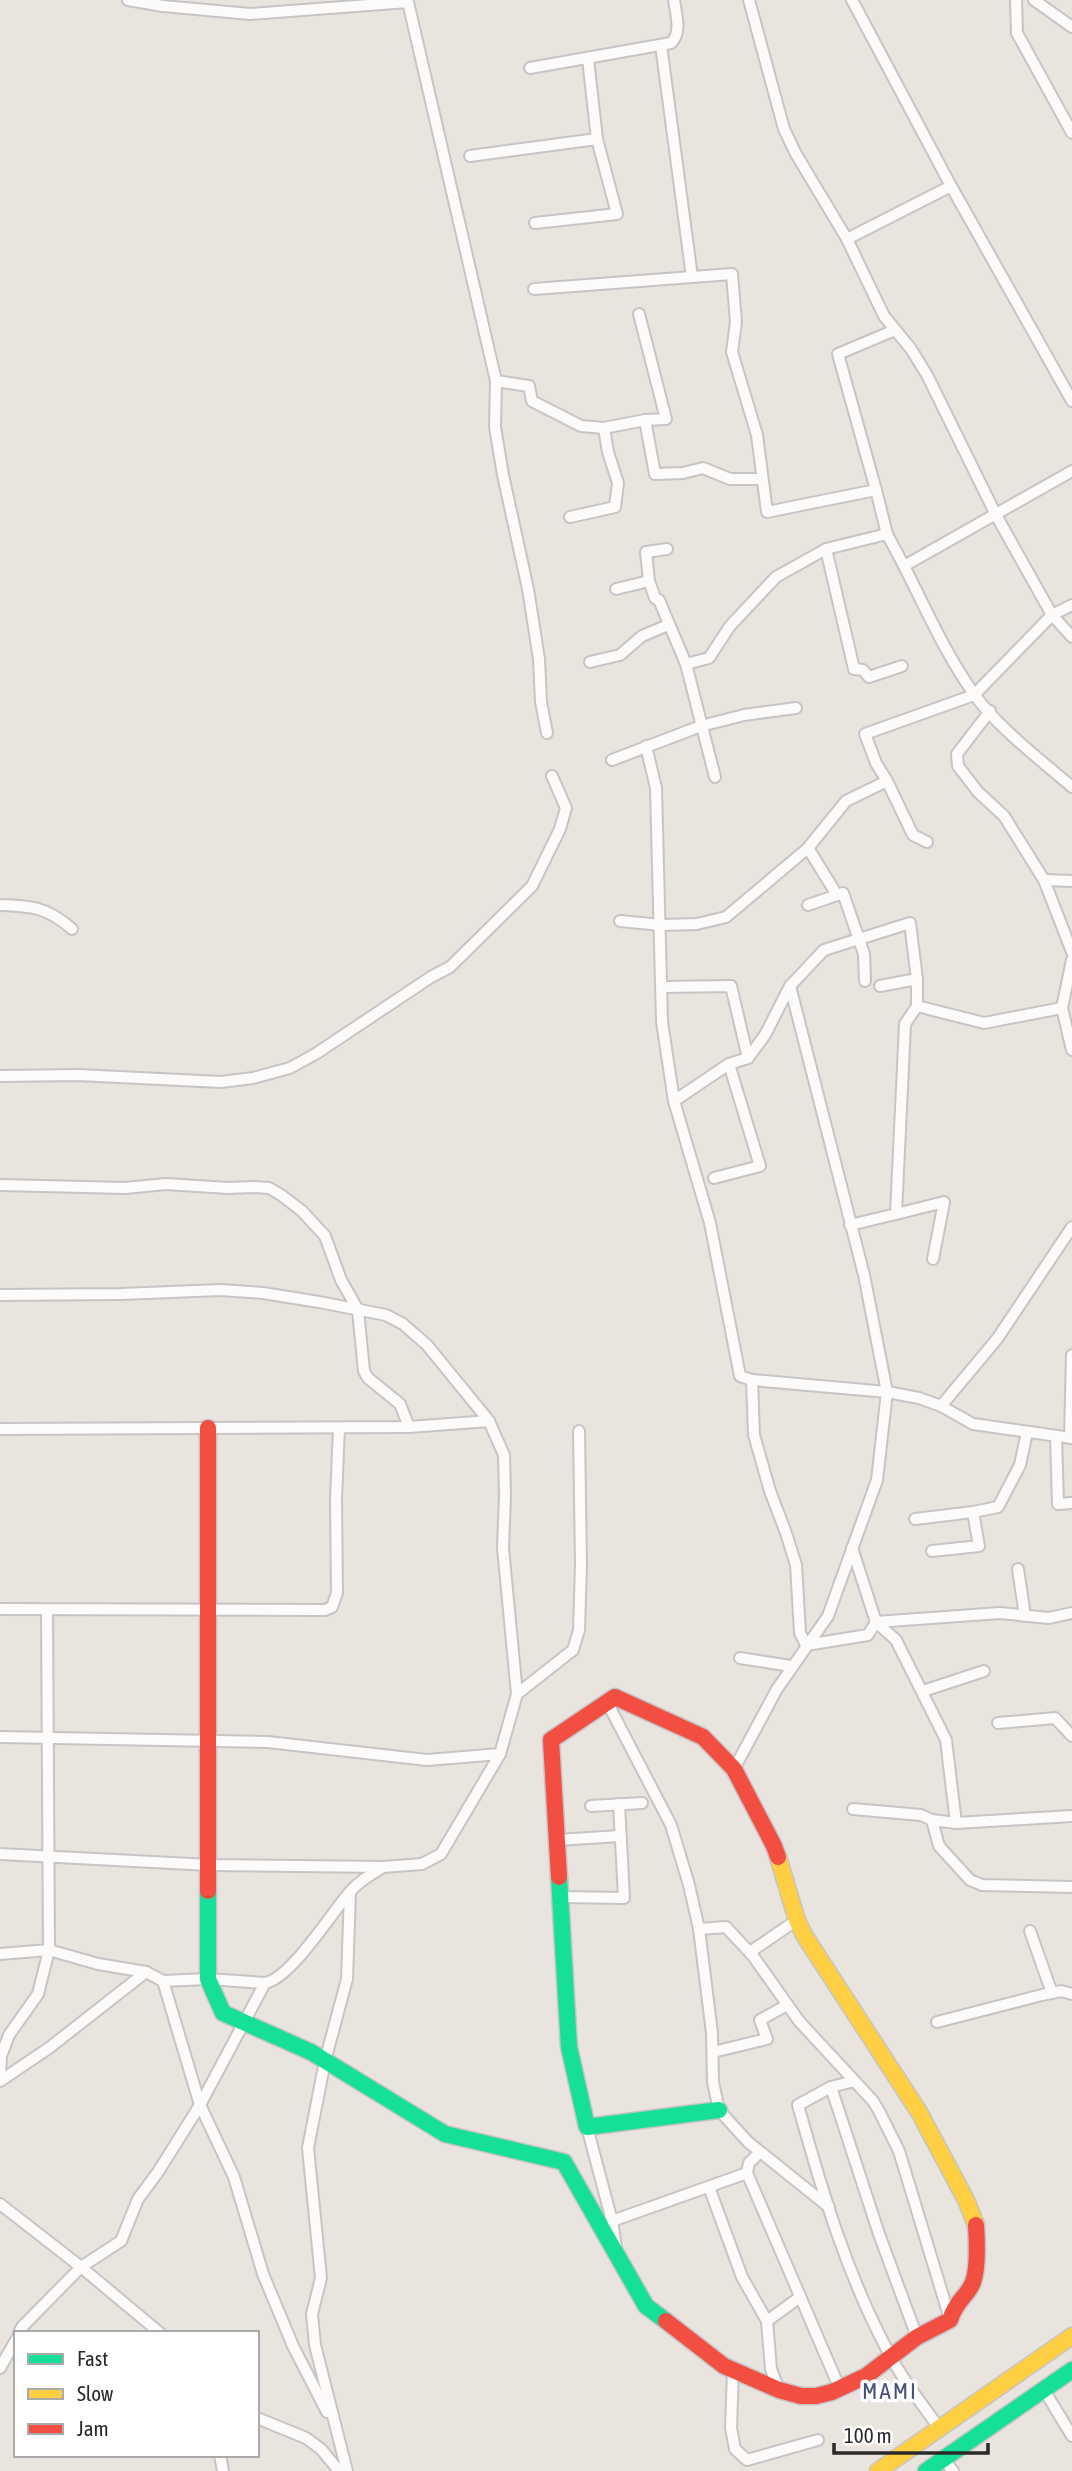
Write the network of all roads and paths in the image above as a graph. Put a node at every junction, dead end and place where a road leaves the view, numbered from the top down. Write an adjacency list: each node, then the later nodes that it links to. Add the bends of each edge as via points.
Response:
1 (128, 0): 21 (street, via 250,14 408,2)
2 (674, 0): 8 (street, via 676,40)
3 (749, 0): 16 (street, via 784,129)
4 (852, 0): 14 (street)
5 (1016, 0): 11 (street, via 1017,33)
6 (1034, 0): 7 (street)
7 (1072, 27)
8 (661, 45): 9 (street); 17 (street)
9 (588, 59): 10 (street); 12 (street)
10 (530, 68)
11 (1072, 133)
12 (597, 139): 13 (street); 15 (street, via 617,214)
13 (470, 156)
14 (951, 186): 16 (street); 22 (street)
15 (535, 223)
16 (848, 239): 20 (street)
17 (692, 277): 18 (street); 26 (street, via 732,274 736,322 732,352 757,435)
18 (534, 289)
19 (639, 314): 23 (street, via 666,419)
20 (895, 330): 27 (street, via 838,354); 28 (street, via 927,375)
21 (496, 381): 24 (street, via 529,386 532,401 581,426); 47 (street, via 495,427 540,659)
22 (1072, 401)
23 (645, 420): 24 (street); 26 (street, via 655,474 703,468 730,479)
24 (604, 428): 29 (street, via 618,483 615,507)
25 (1072, 471): 28 (street)
26 (762, 479): 27 (street, via 767,513)
27 (876, 490): 30 (street)
28 (996, 515): 33 (street); 37 (street)
29 (570, 517)
30 (887, 534): 32 (street); 33 (street)
31 (667, 549): 34 (street, via 646,552)
32 (826, 549): 41 (street, via 776,577 730,626 709,658); 42 (street, via 854,669 869,677)
33 (904, 566): 43 (street)
34 (649, 581): 35 (street); 38 (street)
35 (616, 589)
36 (1072, 606): 37 (street)
37 (1052, 615): 39 (street); 43 (street)
38 (668, 625): 40 (street, via 642,636 620,655); 41 (street)
39 (1072, 637)
40 (590, 662)
41 (686, 664): 46 (street)
42 (902, 666)
43 (974, 695): 45 (street); 52 (street, via 865,734)
44 (796, 708): 46 (street)
45 (990, 711): 53 (street); 56 (street, via 957,754 958,766 1004,816)
46 (701, 726): 48 (street); 51 (street)
47 (547, 733)
48 (646, 746): 49 (street); 62 (street, via 656,788)
49 (612, 760)
50 (552, 776): 77 (street, via 566,808 532,886 450,967 290,1068 221,1082)
51 (715, 777)
52 (887, 781): 54 (street, via 913,835); 55 (street, via 846,801)
53 (1072, 786)
54 (927, 842)
55 (808, 848): 58 (street); 62 (street, via 726,917)
56 (1044, 880): 57 (street); 65 (street)
57 (1072, 881)
58 (837, 895): 60 (street); 64 (street, via 843,893)
59 (0, 905): 63 (street, via 34,906 56,915)
60 (808, 905)
61 (620, 921): 62 (street)
62 (661, 925): 71 (street)
63 (72, 929)
64 (859, 939): 67 (street, via 910,923); 68 (street); 69 (street, via 824,950)
65 (1072, 952)
66 (1072, 960): 73 (street)
67 (917, 979): 70 (street); 72 (street)
68 (864, 981)
69 (790, 986): 75 (street); 82 (street)
70 (880, 986)
71 (662, 987): 75 (street, via 731,986); 78 (street)
72 (917, 1006): 73 (street, via 985,1023); 81 (street, via 905,1024)
73 (1062, 1007): 74 (street)
74 (1072, 1050)
75 (748, 1058): 76 (street)
76 (729, 1064): 78 (street); 79 (street, via 760,1166)
77 (0, 1076)
78 (674, 1101): 88 (street, via 710,1223 740,1377)
79 (714, 1178)
80 (0, 1185): 86 (street, via 269,1188 293,1203 325,1237)
81 (896, 1214): 82 (street); 84 (street, via 943,1202)
82 (850, 1225): 89 (street)
83 (1072, 1227): 90 (street, via 997,1339)
84 (933, 1259)
85 (0, 1295): 86 (street, via 221,1290)
86 (358, 1310): 91 (street, via 404,1324); 93 (street, via 364,1371 400,1404)
87 (1072, 1355): 99 (street)
88 (752, 1380): 89 (street); 112 (street, via 754,1435 796,1565 800,1633)
89 (887, 1392): 90 (street); 103 (street, via 877,1480)
90 (941, 1406): 97 (street, via 974,1424)
91 (489, 1421): 93 (street); 117 (street, via 504,1455 503,1548)
92 (339, 1427): 93 (street); 94 (street); 107 (street, via 337,1593 332,1607)
93 (409, 1427)
94 (208, 1428): 95 (street); 107 (main road)
95 (0, 1429)
96 (579, 1431): 117 (street, via 579,1630 573,1650)
97 (1027, 1432): 98 (street); 101 (street, via 1020,1465 998,1507)
98 (1056, 1436): 99 (street); 100 (street, via 1058,1504)
99 (1071, 1438)
100 (1072, 1503)
101 (972, 1513): 102 (street); 104 (street, via 979,1546)
102 (915, 1519)
103 (852, 1548): 111 (street); 112 (street, via 828,1616)
104 (932, 1551)
105 (1018, 1569): 110 (street)
106 (0, 1609): 108 (street)
107 (208, 1609): 108 (street); 123 (main road)
108 (47, 1610): 122 (street)
109 (1072, 1613): 110 (street, via 1049,1618)
110 (1024, 1616): 111 (street, via 1000,1613)
111 (876, 1622): 112 (street, via 868,1635); 116 (street, via 896,1640)
112 (806, 1645): 114 (street)
113 (740, 1658): 114 (street)
114 (791, 1666): 125 (street)
115 (984, 1671): 116 (street)
116 (923, 1691): 132 (street, via 946,1740)
117 (517, 1694): 124 (street)
118 (607, 1702): 125 (main road, via 615,1697 703,1737); 134 (main road, via 551,1740); 143 (street, via 671,1825)
119 (998, 1723): 120 (street, via 1055,1718)
120 (1072, 1736)
121 (0, 1737): 122 (street)
122 (48, 1738): 123 (street); 136 (street)
123 (209, 1739): 124 (street, via 302,1744 427,1760); 137 (main road)
124 (500, 1754): 138 (street, via 441,1854 422,1864)
125 (734, 1769): 142 (main road, via 774,1846)
126 (642, 1803): 127 (street)
127 (619, 1804): 128 (street); 133 (street)
128 (591, 1806)
129 (853, 1809): 131 (street)
130 (1072, 1815): 132 (street)
131 (932, 1820): 132 (street); 139 (street, via 939,1846 970,1880 982,1885)
132 (956, 1823)
133 (620, 1836): 134 (street); 141 (street, via 624,1898)
134 (557, 1840): 141 (main road)
135 (0, 1854): 136 (street)
136 (48, 1856): 137 (street); 145 (street)
137 (210, 1865): 138 (street); 149 (main road)
138 (383, 1867): 140 (street)
139 (1072, 1887)
140 (350, 1892): 151 (street, via 289,1967); 158 (street, via 347,1979)
141 (561, 1897): 164 (main road, via 569,2047)
142 (797, 1920): 146 (street); 174 (main road, via 919,2112 976,2224 972,2282)
143 (699, 1929): 146 (street, via 726,1927); 157 (street)
144 (1030, 1931): 152 (street)
145 (49, 1950): 147 (street); 148 (street); 159 (street, via 38,1994 9,2035 1,2056)
146 (750, 1952): 154 (street)
147 (0, 1954)
148 (146, 1972): 150 (street); 159 (street, via 49,2048)
149 (208, 1979): 150 (street); 151 (street); 156 (main road, via 223,2013)
150 (163, 1981): 162 (street)
151 (265, 1983): 156 (street)
152 (1052, 1993): 153 (street); 155 (street)
153 (1072, 1994)
154 (787, 2005): 157 (street, via 760,2020 767,2039); 160 (street)
155 (937, 2022)
156 (243, 2024): 158 (main road); 162 (street)
157 (713, 2052): 163 (street)
158 (325, 2061): 171 (main road, via 445,2134 564,2162); 190 (street, via 308,2148 321,2278 312,2314)
159 (0, 2078)
160 (853, 2081): 161 (street); 174 (street, via 873,2101 899,2151)
161 (831, 2087): 169 (street, via 799,2105); 179 (street)
162 (201, 2105): 172 (street, via 138,2199 121,2241); 190 (street, via 234,2177 268,2286)
163 (719, 2110): 164 (main road); 165 (street)
164 (587, 2127): 170 (street)
165 (760, 2152): 166 (street, via 749,2163); 169 (street)
166 (747, 2173): 167 (street); 173 (street)
167 (709, 2187): 170 (street); 175 (street, via 742,2277)
168 (0, 2204): 172 (street)
169 (829, 2207): 181 (street)
170 (612, 2221): 171 (street)
171 (618, 2254): 183 (main road, via 646,2306 706,2355)
172 (82, 2267): 176 (street); 177 (street)
173 (800, 2297): 175 (street); 185 (street)
174 (950, 2319): 179 (main road)
175 (767, 2320): 186 (street, via 771,2369)
176 (20, 2331)
177 (158, 2331)
178 (1072, 2336): 189 (main road)
179 (917, 2337): 181 (main road)
180 (14, 2344): 182 (street)
181 (891, 2358): 185 (main road); 189 (street)
182 (0, 2368)
183 (733, 2370): 186 (main road); 192 (street, via 731,2428 735,2449 747,2460)
184 (1072, 2370): 187 (main road)
185 (840, 2389): 186 (main road, via 816,2396)
186 (779, 2390)
187 (1044, 2390): 191 (street); 193 (main road)
188 (259, 2419): 194 (street, via 306,2438)
189 (939, 2428): 196 (main road)
190 (335, 2429): 195 (street)
191 (1072, 2436)
192 (818, 2440)
193 (948, 2465): 197 (main road)
194 (339, 2471)
195 (347, 2471)
196 (878, 2471)
197 (926, 2471)

